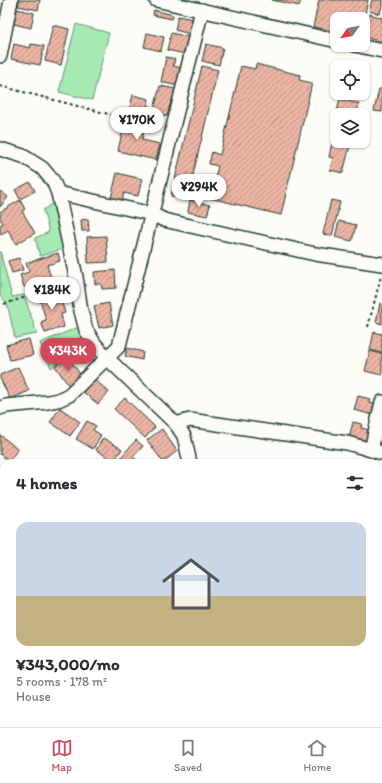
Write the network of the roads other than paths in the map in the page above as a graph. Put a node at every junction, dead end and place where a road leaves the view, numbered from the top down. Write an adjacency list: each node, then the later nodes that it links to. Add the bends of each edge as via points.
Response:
1 (11, 0): 7 (street)
2 (156, 0): 3 (street)
3 (202, 10): 4 (street); 10 (street)
4 (330, 39)
5 (370, 48): 6 (street)
6 (382, 51)
7 (0, 56)
8 (0, 149): 9 (street, via 23,156 42,168 53,181)
9 (58, 193): 10 (street); 12 (street, via 86,330)
10 (152, 214): 11 (street, via 164,220 315,254); 12 (street, via 119,346)
11 (382, 264)
12 (107, 358): 14 (street, via 69,395 58,400); 15 (street)
13 (382, 402): 16 (street)
14 (0, 408)
15 (176, 424): 16 (street, via 190,420 347,443); 17 (street, via 184,436)
16 (376, 451)
17 (189, 459)

